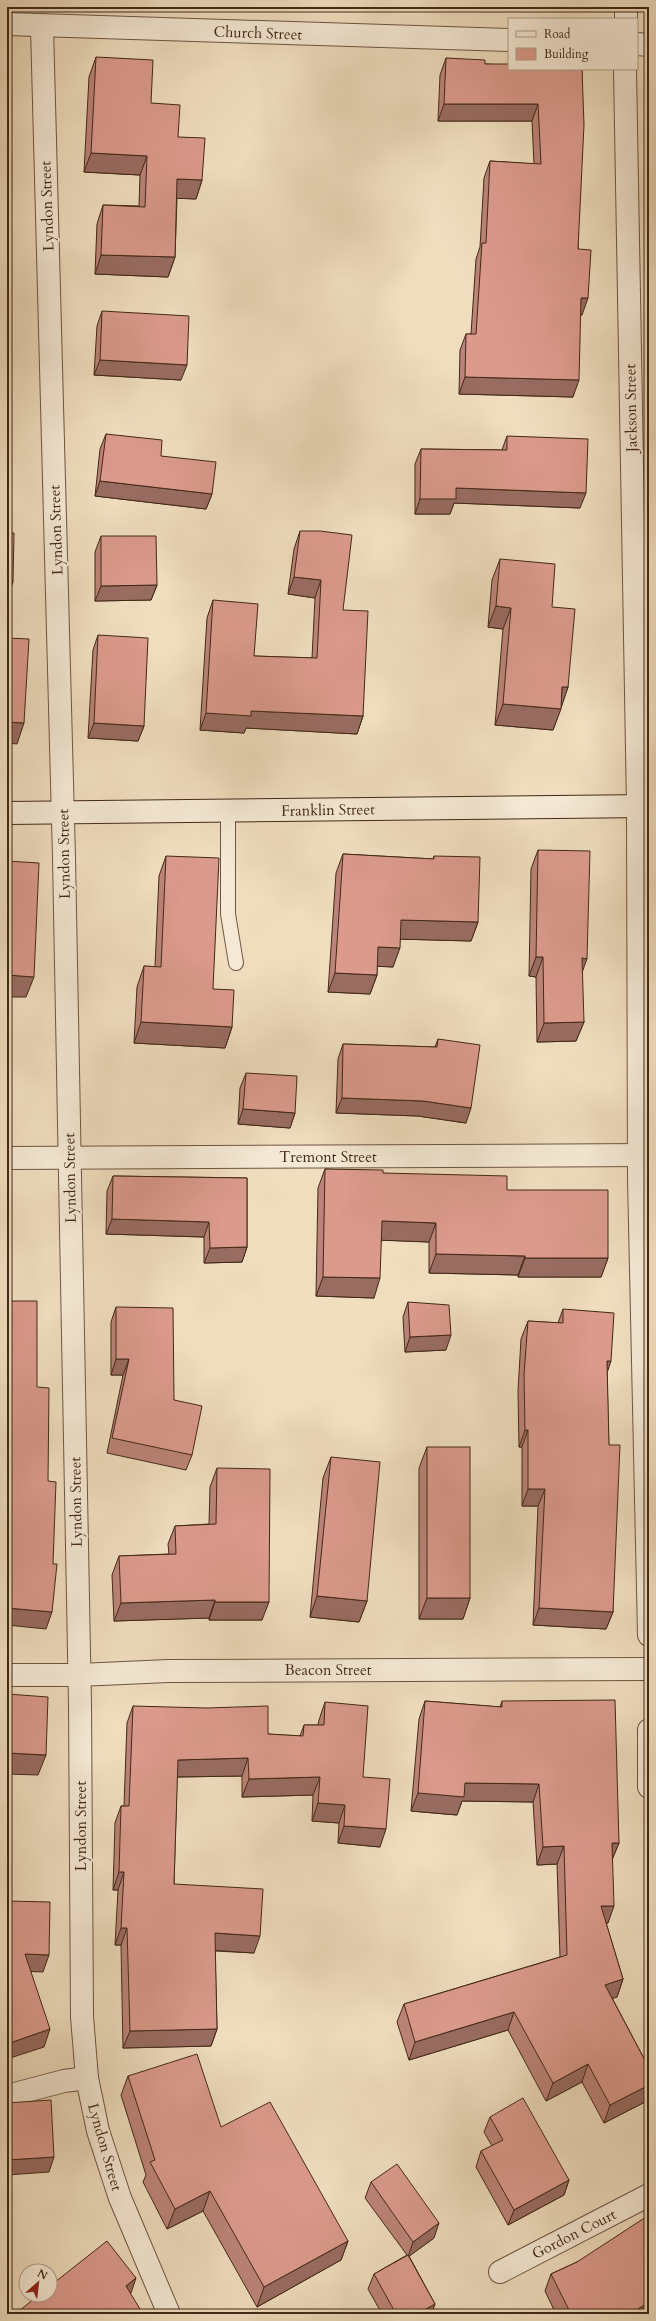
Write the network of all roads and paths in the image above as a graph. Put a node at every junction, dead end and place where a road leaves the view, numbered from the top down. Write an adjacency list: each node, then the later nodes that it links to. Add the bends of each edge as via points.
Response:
1 (626, 7): 2 (street)
2 (626, 18)
3 (7, 24): 4 (street, Church Street)
4 (42, 27): 5 (street, Church Street); 12 (street, Lyndon Street)
5 (508, 40)
6 (638, 44): 7 (street)
7 (649, 45)
8 (625, 70): 9 (street, Jackson Street)
9 (643, 806): 10 (street, Franklin Street); 14 (street, Jackson Street)
10 (228, 811): 12 (street, Franklin Street); 13 (lane, via 228,914)
11 (7, 813): 12 (street, Franklin Street)
12 (63, 813): 16 (street, Lyndon Street)
13 (236, 963)
14 (644, 1155): 16 (street, Tremont Street); 17 (street, Jackson Street)
15 (7, 1158): 16 (street, Tremont Street)
16 (69, 1159): 20 (street, Lyndon Street)
17 (649, 1635)
18 (649, 1669): 20 (street, Beacon Street, via 176,1671)
19 (7, 1675): 20 (street, Beacon Street)
20 (79, 1675): 23 (street, Lyndon Street, via 82,2017)
21 (649, 1730): 22 (street)
22 (649, 1787)
23 (87, 2078): 24 (street, via 64,2081); 27 (street, Lyndon Street, via 98,2131 120,2198)
24 (7, 2096)
25 (649, 2195): 26 (street, Gordon Court)
26 (500, 2272)
27 (169, 2314)

